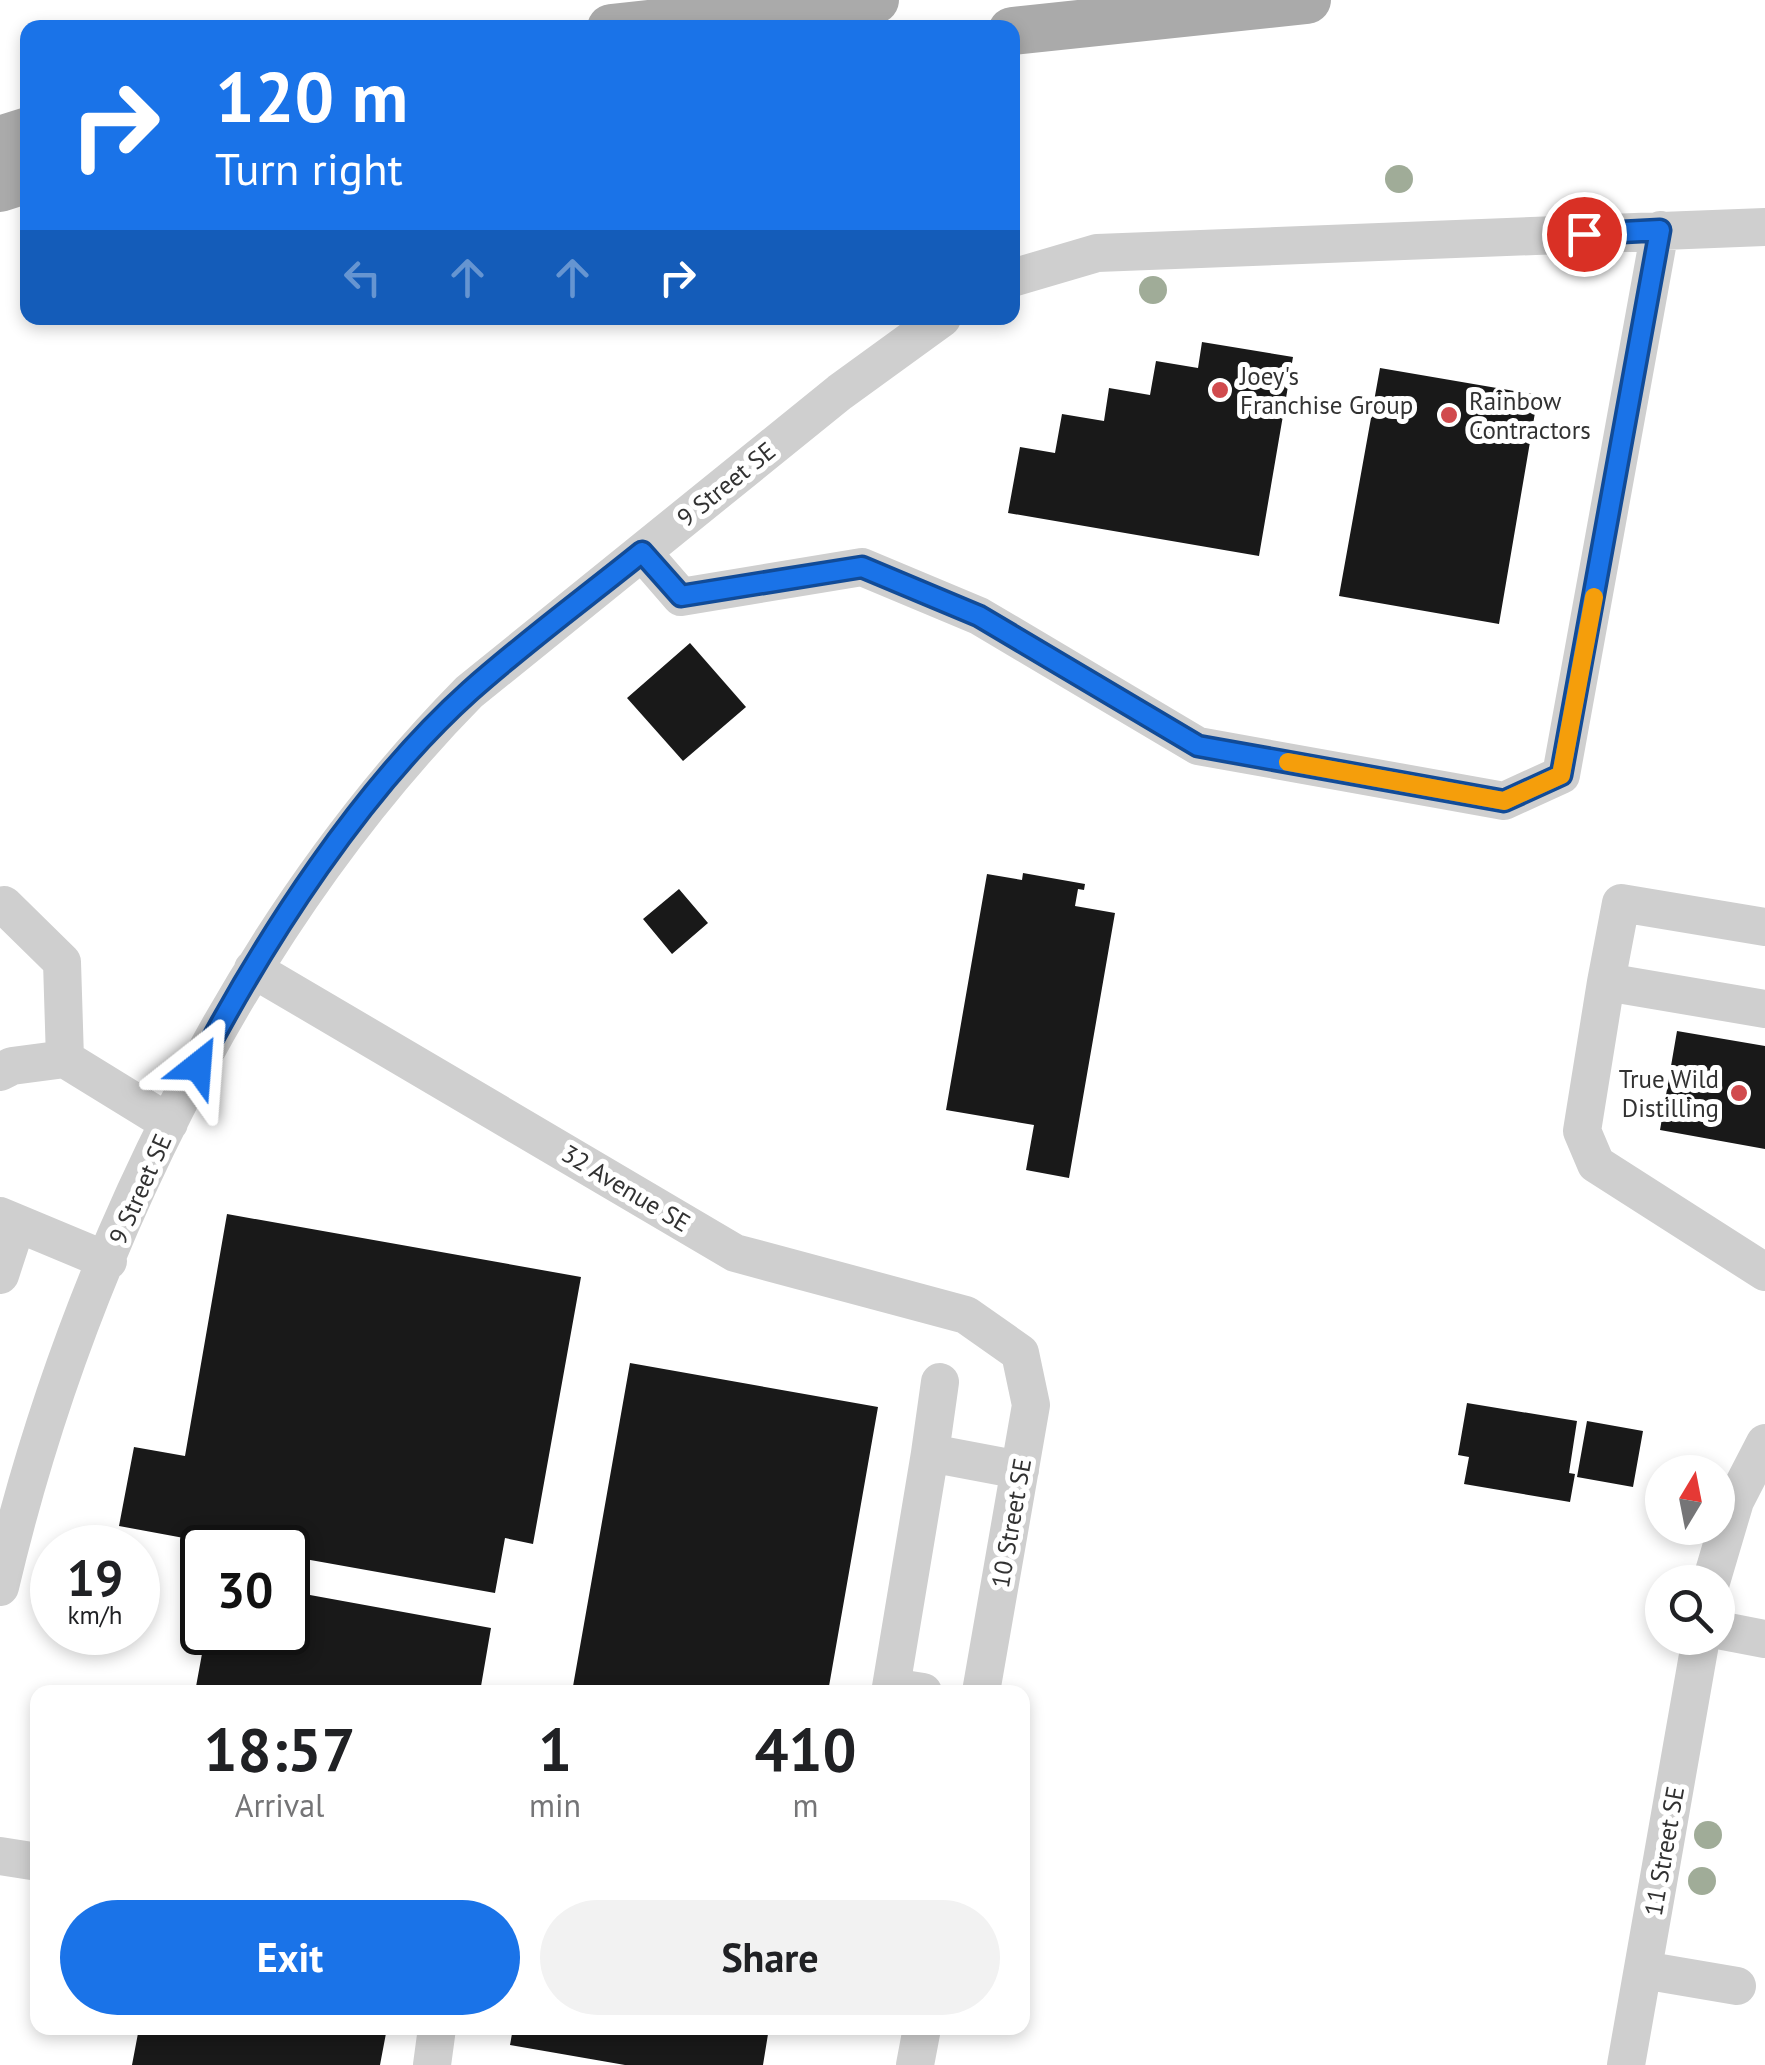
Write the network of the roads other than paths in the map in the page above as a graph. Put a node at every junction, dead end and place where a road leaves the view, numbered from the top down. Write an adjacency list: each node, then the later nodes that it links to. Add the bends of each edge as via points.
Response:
1 (875, 0): 3 (main road)
2 (1307, 0): 4 (main road)
3 (686, 20)
4 (1020, 30)
5 (1765, 226): 6 (street)
6 (1660, 230): 7 (street, via 1096,253); 9 (street, via 1561,775 1504,801 1198,746 979,616 862,567 681,596)
7 (1020, 276)
8 (932, 325): 9 (street, 9 Street SE)
9 (642, 552): 12 (street, 9 Street SE, via 469,692 416,745 315,872)
10 (4, 905): 15 (street, via 62,962)
11 (1765, 927): 13 (street, via 1621,903)
12 (254, 969): 17 (street, 9 Street SE); 22 (street, 32 Avenue SE, via 735,1253 966,1315)
13 (1606, 982): 14 (street); 20 (street, via 1582,1130 1596,1164)
14 (1765, 1009)
15 (64, 1059): 16 (street); 17 (street)
16 (0, 1072)
17 (169, 1123): 19 (street, 9 Street SE)
18 (8, 1220): 19 (street); 21 (street)
19 (108, 1261): 27 (street, 9 Street SE)
20 (1765, 1272)
21 (0, 1275)
22 (1020, 1353): 26 (street, 10 Street SE, via 1031,1405)
23 (940, 1382): 25 (street)
24 (1765, 1443): 28 (street, via 1736,1501)
25 (930, 1453): 26 (street); 33 (street)
26 (1020, 1470): 34 (street, 10 Street SE)
27 (5, 1539): 29 (street, 9 Street SE)
28 (1716, 1565)
29 (0, 1587)
30 (1735, 1633): 31 (street)
31 (1765, 1639)
32 (1699, 1655): 37 (street, 11 Street SE)
33 (903, 1685)
34 (982, 1685)
35 (0, 1856): 36 (street)
36 (30, 1861)
37 (1643, 1970): 38 (street); 43 (street, 11 Street SE)
38 (1737, 1986)
39 (435, 2035): 41 (street)
40 (921, 2035): 42 (street)
41 (432, 2065)
42 (915, 2065)
43 (1626, 2065)

